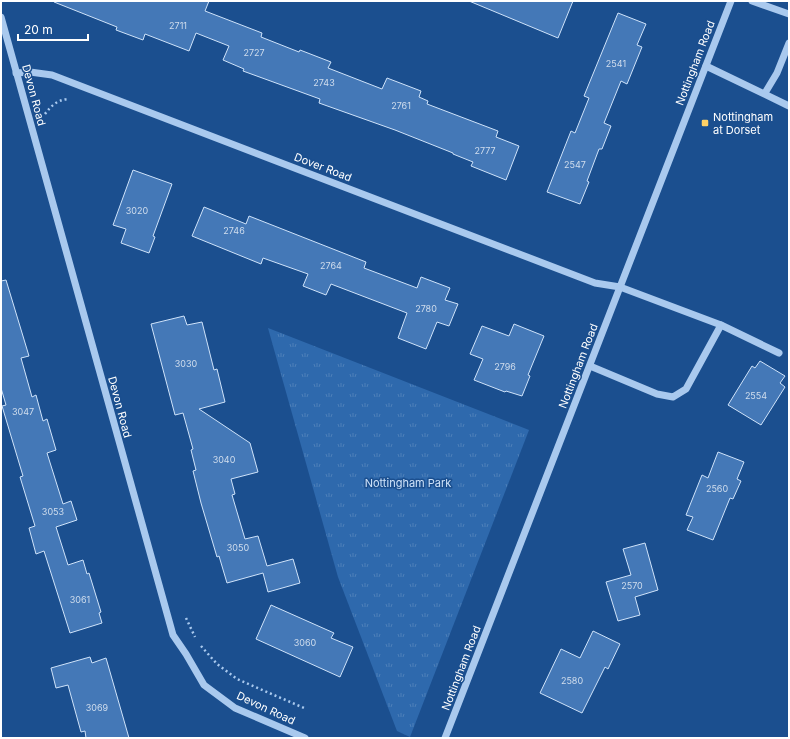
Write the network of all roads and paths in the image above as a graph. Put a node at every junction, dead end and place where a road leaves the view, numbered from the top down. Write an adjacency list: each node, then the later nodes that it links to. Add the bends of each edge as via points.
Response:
1 (731, 1): 6 (street, Nottingham Road)
2 (752, 1): 3 (street)
3 (789, 14)
4 (1, 17): 7 (street, Devon Road)
5 (789, 43): 8 (street)
6 (706, 66): 8 (street); 12 (street, Nottingham Road)
7 (16, 73): 12 (street, Dover Road, via 52,75 595,283); 18 (street, Devon Road, via 172,635 204,685 235,708)
8 (765, 94): 10 (street)
9 (74, 98): 11 (path, via 61,99 52,105)
10 (789, 106)
11 (44, 117)
12 (620, 287): 13 (street, Dover Road); 15 (street, Nottingham Road)
13 (721, 325): 14 (street, Dover Road); 15 (street, via 686,389 673,397 657,394)
14 (779, 353)
15 (590, 366): 19 (street, Nottingham Road)
16 (184, 615): 17 (path, via 197,642 216,664 237,679)
17 (304, 708)
18 (305, 738)
19 (445, 738)

